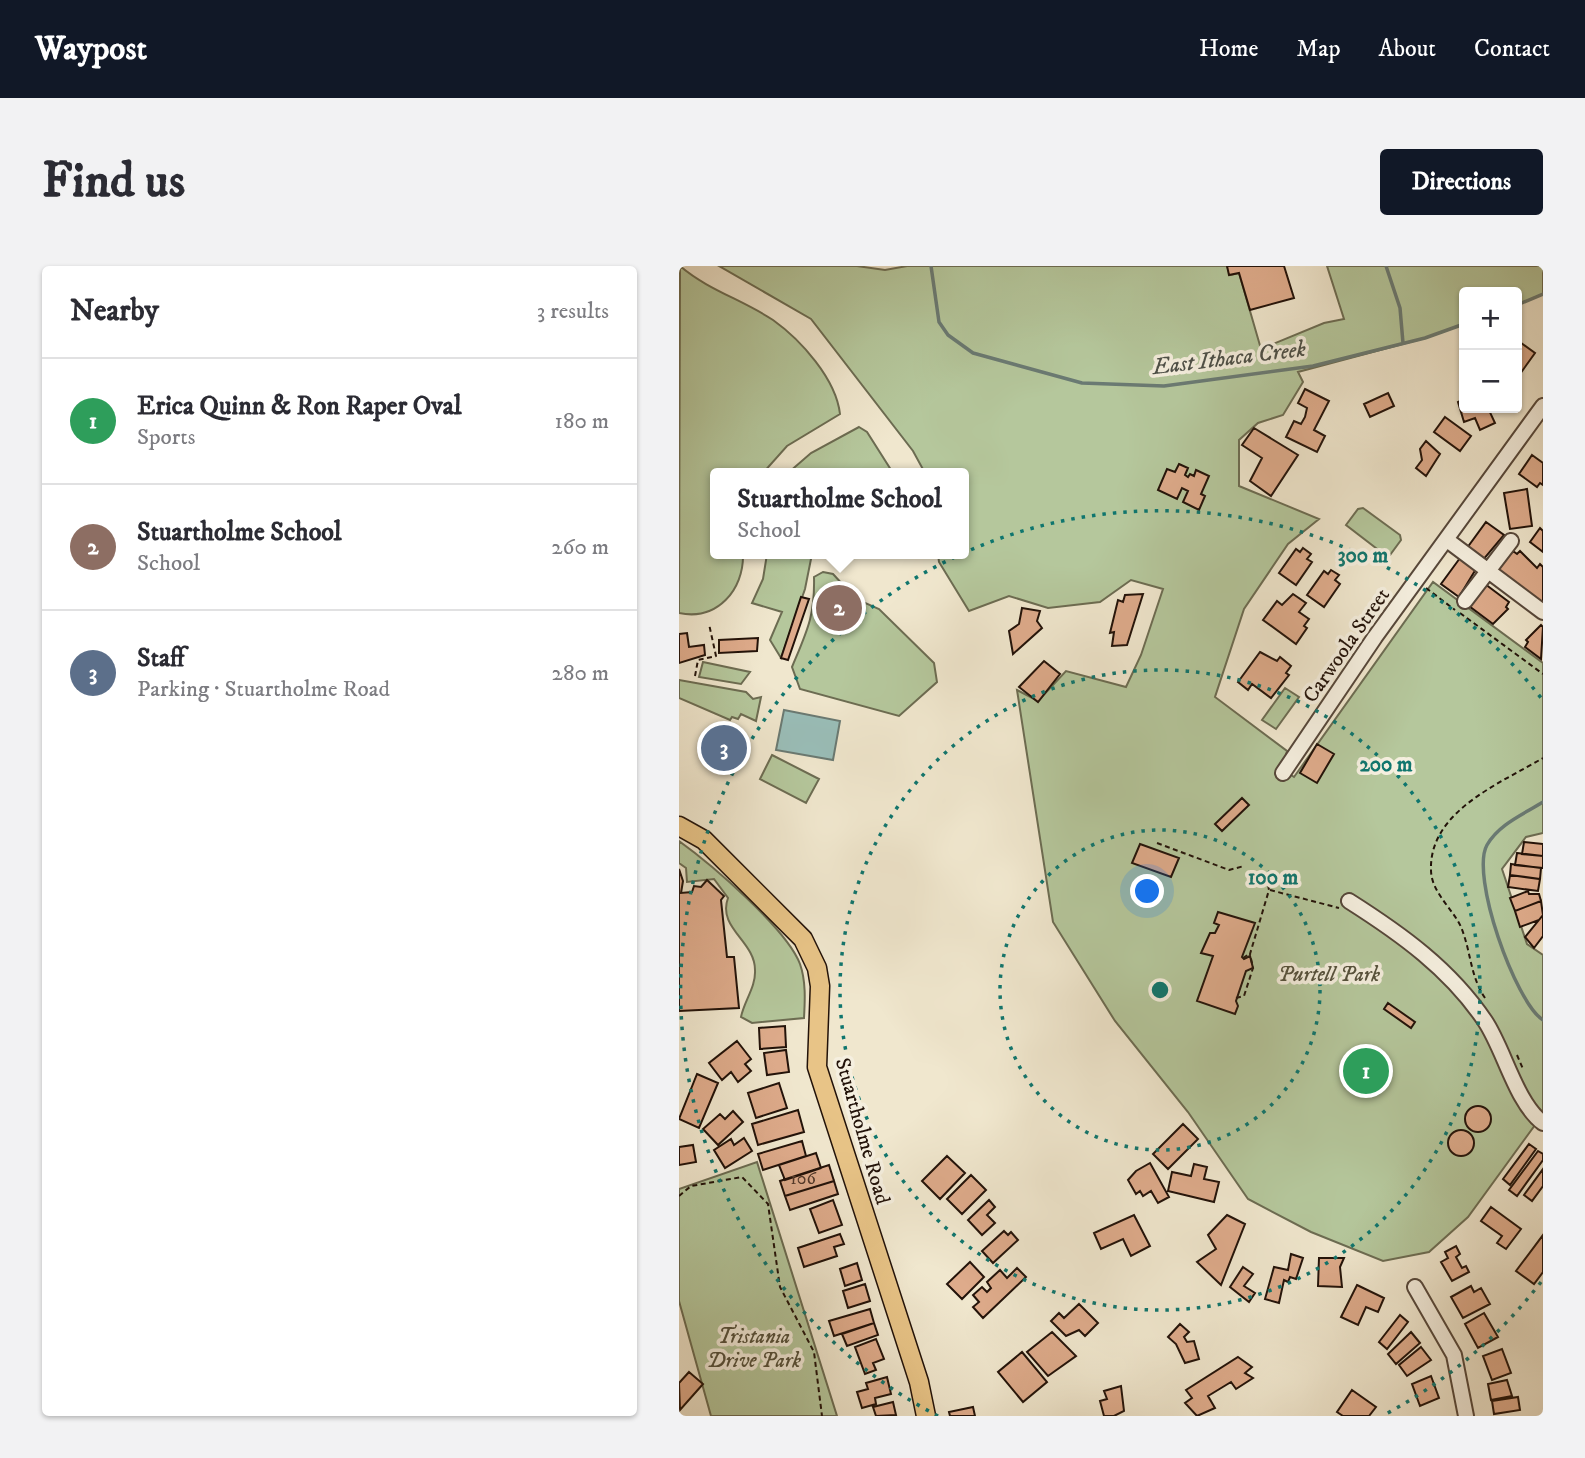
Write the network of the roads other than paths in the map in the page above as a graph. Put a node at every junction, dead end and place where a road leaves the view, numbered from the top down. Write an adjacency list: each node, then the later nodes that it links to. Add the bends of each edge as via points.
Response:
1 (1543, 406): 2 (street, Carwoola Street)
2 (1447, 540): 4 (street); 7 (street, Carwoola Street)
3 (1511, 541): 4 (street)
4 (1488, 571): 5 (street); 6 (street)
5 (1465, 601)
6 (1543, 612)
7 (1283, 773)
8 (679, 827): 12 (main road, Stuartholme Road, via 704,839 803,939 811,953 820,986 817,1066)
9 (1347, 905): 10 (street, via 1408,939 1448,976 1486,1023 1530,1111)
10 (1541, 1122)
11 (1415, 1287): 13 (street, via 1454,1355)
12 (926, 1416)
13 (1466, 1416)

